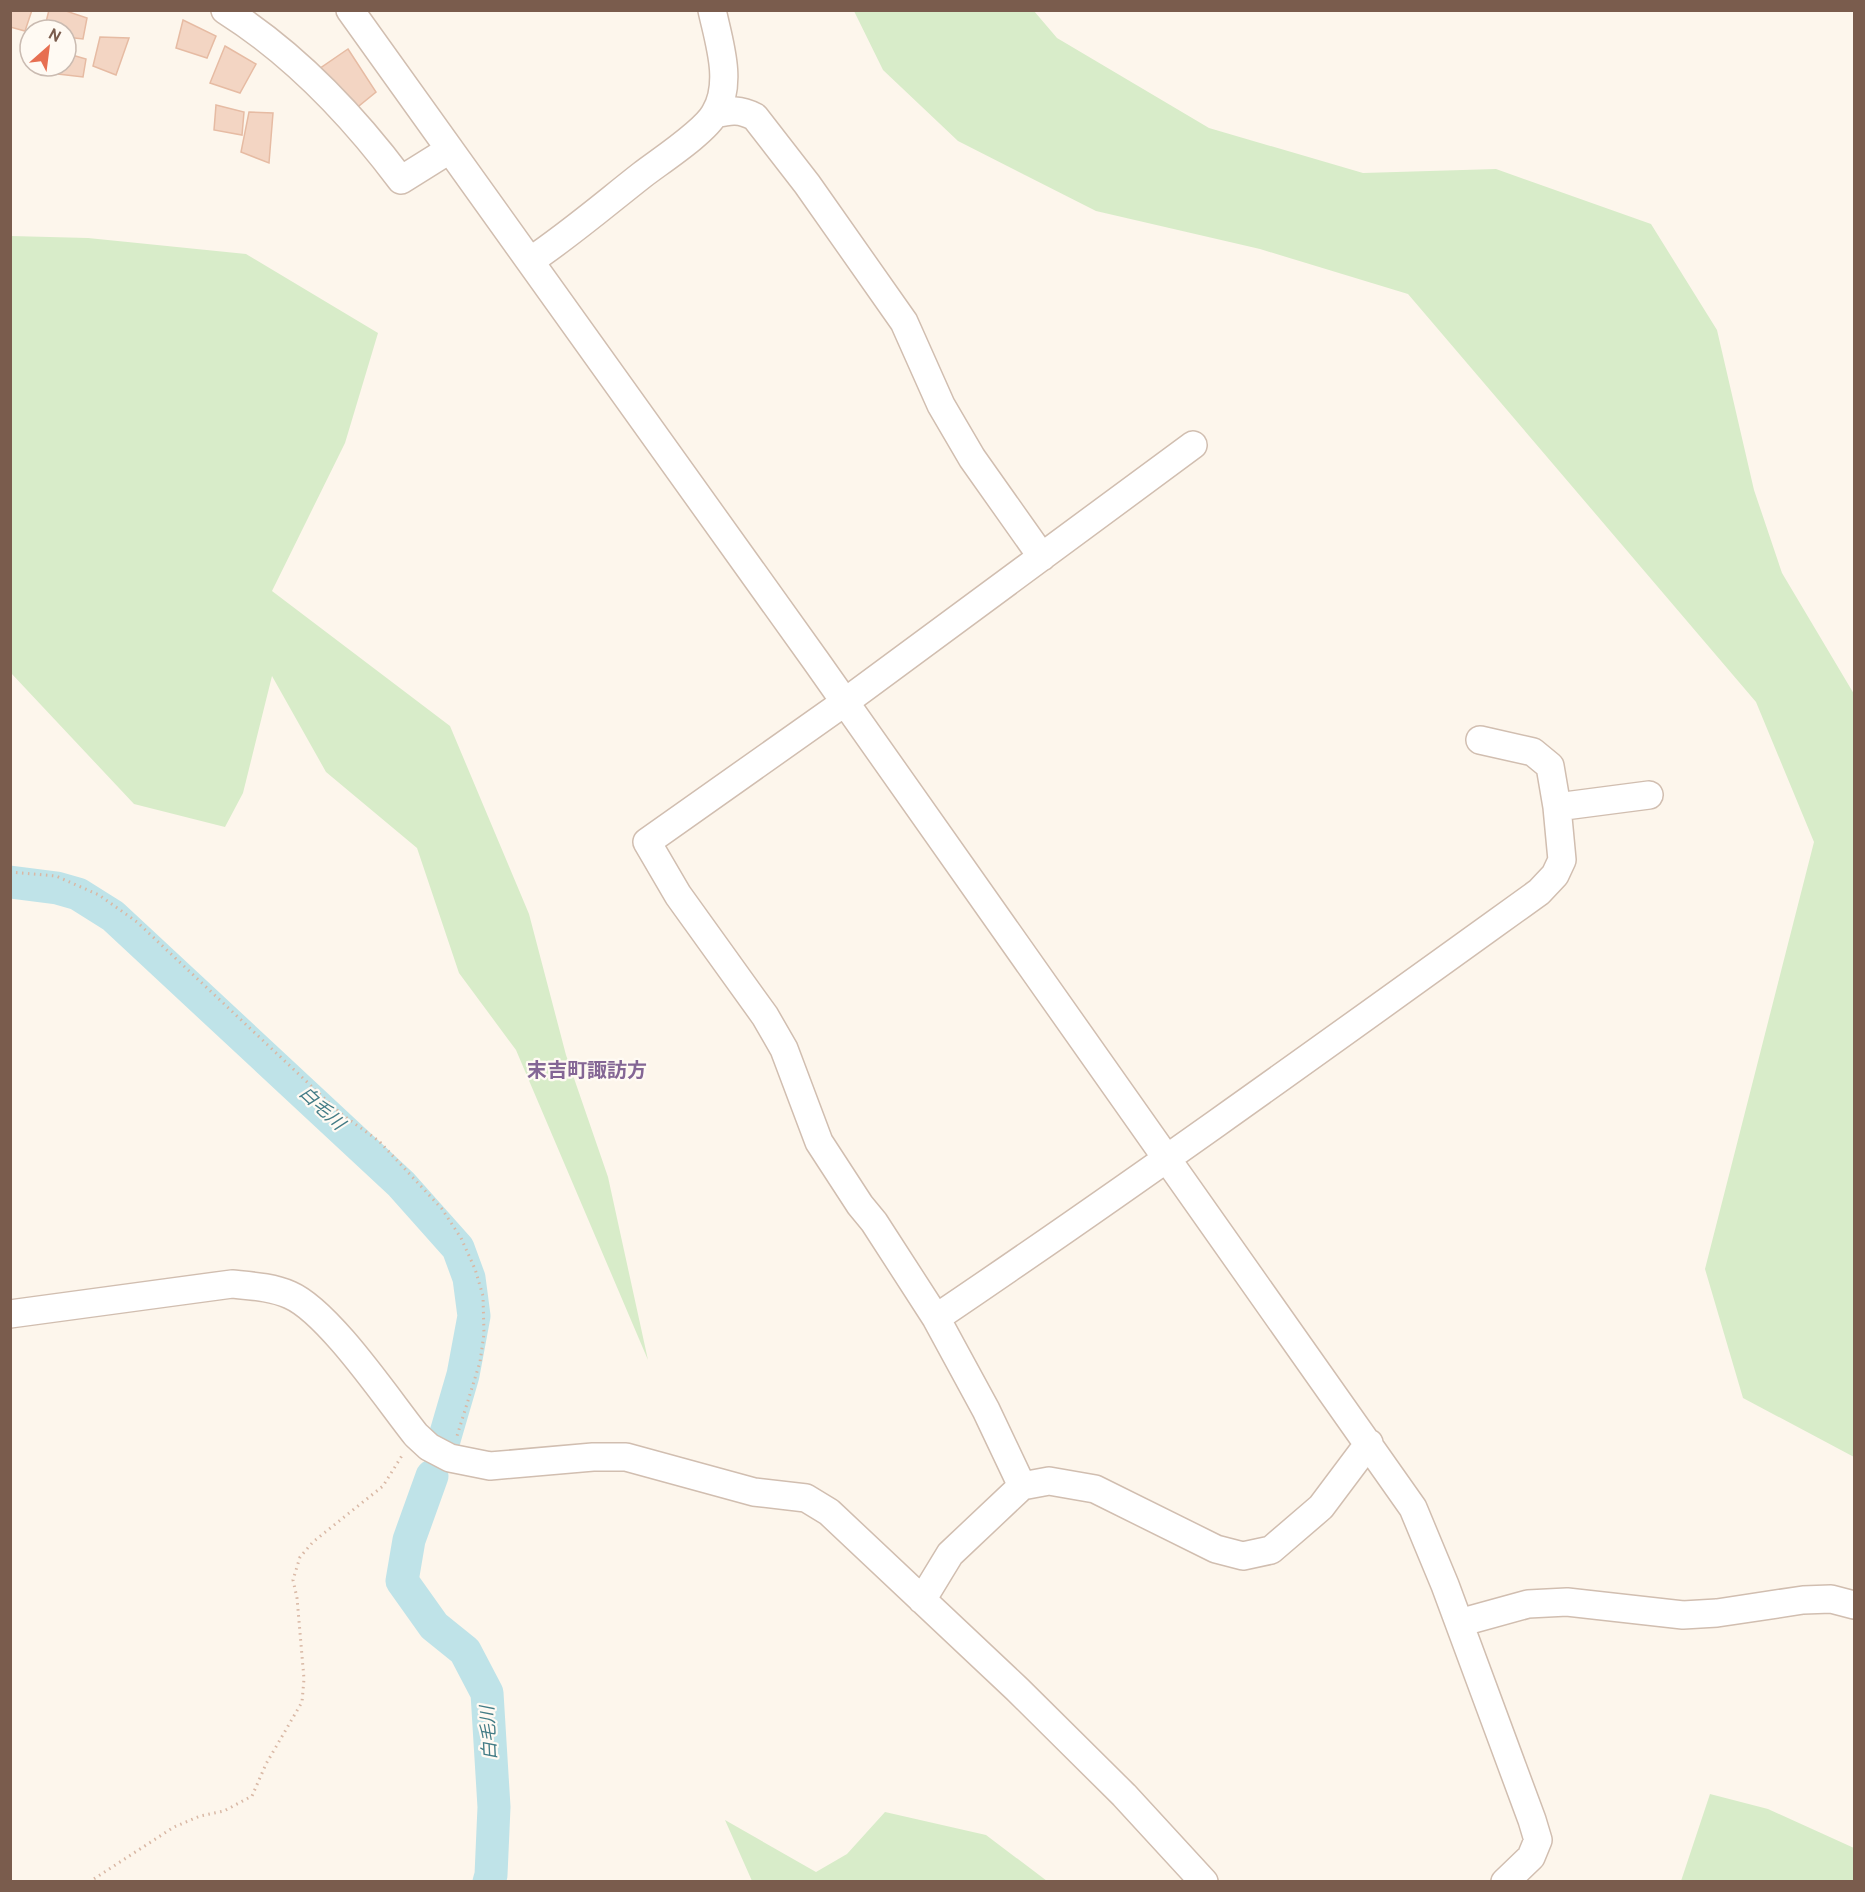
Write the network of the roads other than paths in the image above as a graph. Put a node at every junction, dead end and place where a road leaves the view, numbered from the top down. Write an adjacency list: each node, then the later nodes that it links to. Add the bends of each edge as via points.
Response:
1 (225, 10): 5 (street, via 270,43 320,88 363,131 401,180)
2 (350, 10): 5 (street)
3 (712, 10): 4 (street, via 723,81)
4 (715, 114): 6 (street, via 690,139); 8 (street, via 732,110 754,117 807,184 904,322 940,405)
5 (449, 150): 6 (street)
6 (530, 261): 9 (street)
7 (1193, 446): 8 (street)
8 (1042, 557): 9 (street)
9 (845, 702): 13 (street); 15 (street, via 647,842 678,895 765,1016 784,1049 819,1142)
10 (1480, 740): 12 (street, via 1533,753 1550,766)
11 (1649, 795): 12 (street)
12 (1557, 807): 13 (street, via 1562,860 1555,875 1539,892)
13 (1166, 1159): 15 (street); 16 (street)
14 (10, 1314): 18 (street, via 232,1284 265,1287 292,1296 316,1313 416,1435 450,1458 490,1466 626,1457 733,1488 806,1498 829,1512)
15 (936, 1318): 17 (street)
16 (1369, 1443): 17 (street, via 1321,1508 1271,1550 1243,1556 1216,1549 1095,1489 1049,1481); 20 (street, via 1413,1508)
17 (1022, 1486): 18 (street, via 950,1554)
18 (922, 1600): 21 (street, via 1124,1795)
19 (1854, 1605): 20 (street, via 1831,1599 1803,1600 1683,1615 1567,1602 1528,1604)
20 (1459, 1623): 22 (street, via 1538,1840 1531,1857)
21 (1204, 1881)
22 (1505, 1881)

